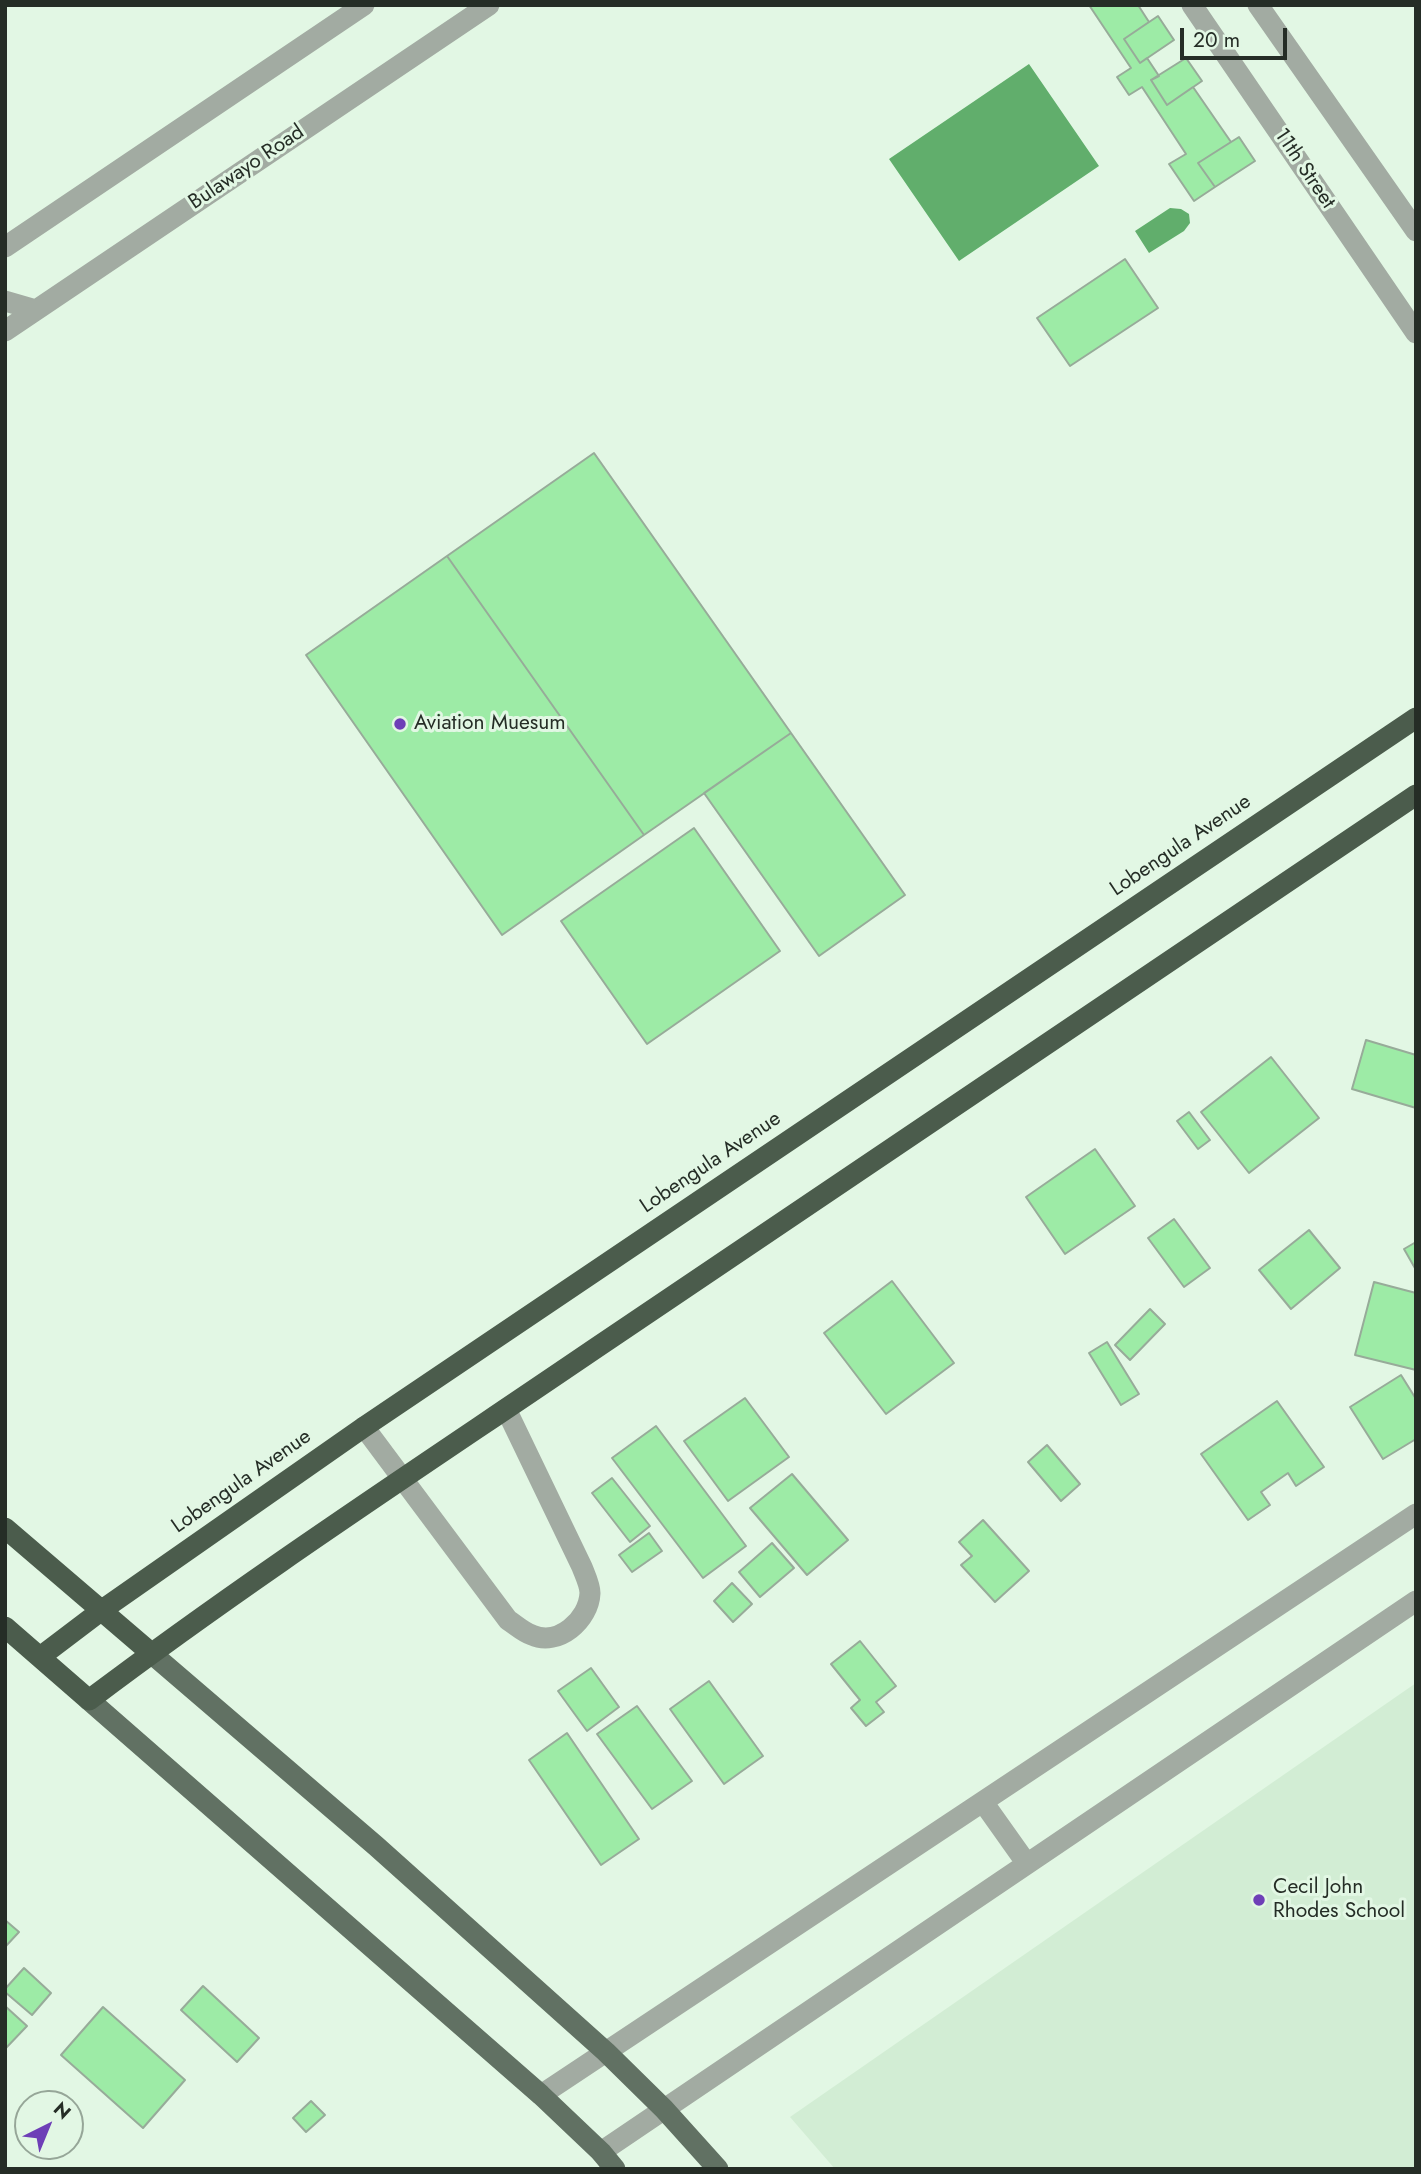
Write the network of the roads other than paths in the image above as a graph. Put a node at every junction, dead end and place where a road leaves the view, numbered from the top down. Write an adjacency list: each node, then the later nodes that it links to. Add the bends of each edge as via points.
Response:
1 (364, 5): 6 (street)
2 (489, 5): 8 (street, Bulawayo Road)
3 (1192, 5): 10 (street, 11th Street)
4 (1258, 5): 5 (street)
5 (1416, 231)
6 (5, 247)
7 (5, 300): 8 (street)
8 (36, 310): 9 (street, Bulawayo Road)
9 (5, 331)
10 (1416, 333)
11 (1416, 718): 14 (highway, Lobengula Avenue)
12 (1416, 795): 13 (highway)
13 (506, 1409): 15 (highway); 15 (street, via 590,1592 586,1612 572,1629 553,1637 533,1636 508,1620)
14 (364, 1427): 15 (street); 19 (highway, Lobengula Avenue)
15 (402, 1480): 21 (highway)
16 (1416, 1514): 24 (street)
17 (5, 1528): 19 (highway)
18 (1416, 1601): 25 (street)
19 (102, 1610): 21 (highway); 22 (highway, Lobengula Avenue)
20 (5, 1627): 22 (highway)
21 (151, 1653): 23 (highway); 26 (main road)
22 (40, 1657): 23 (highway)
23 (89, 1700): 27 (main road)
24 (983, 1802): 25 (street); 26 (street)
25 (1027, 1864): 28 (street)
26 (606, 2052): 27 (street); 28 (main road)
27 (541, 2095): 29 (main road)
28 (664, 2109): 29 (street); 31 (main road)
29 (601, 2152): 30 (main road)
30 (615, 2169)
31 (718, 2169)

